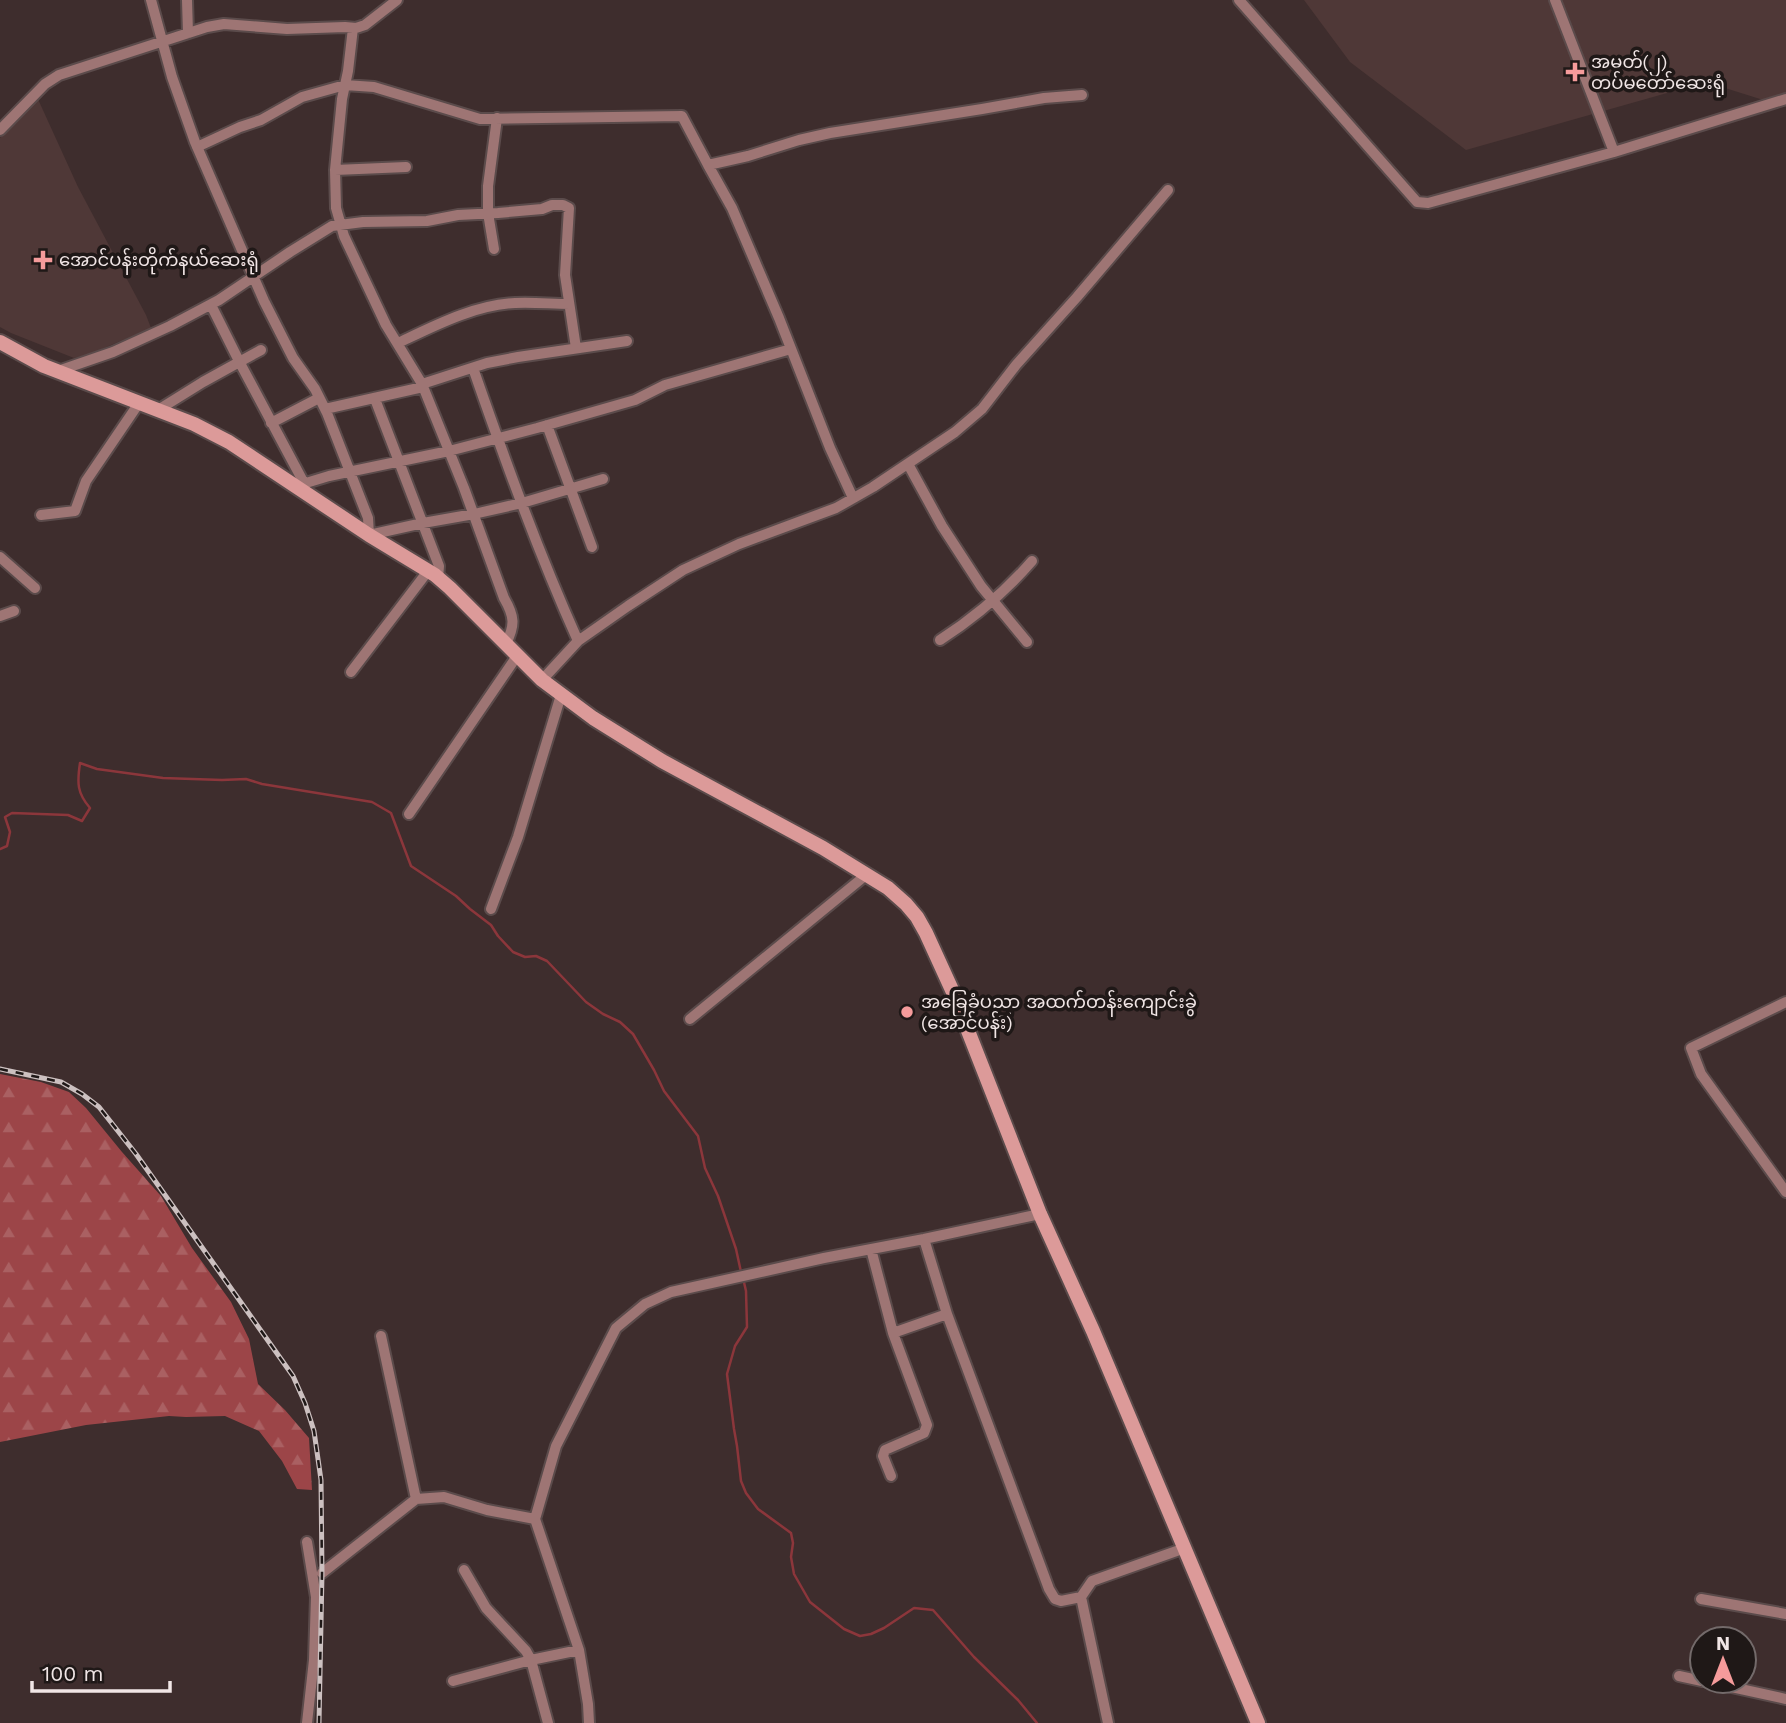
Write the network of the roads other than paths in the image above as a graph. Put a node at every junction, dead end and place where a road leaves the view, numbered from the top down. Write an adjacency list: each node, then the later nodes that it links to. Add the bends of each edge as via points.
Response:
1 (151, 0): 10 (street)
2 (187, 0): 9 (street)
3 (376, 0): 7 (street)
4 (397, 0): 7 (street)
5 (1239, 0): 17 (street, via 1417,202 1428,203)
6 (1555, 0): 17 (street)
7 (378, 15): 8 (street)
8 (353, 28): 9 (street, via 224,24); 11 (street)
9 (188, 33): 10 (street)
10 (163, 41): 15 (street, via 59,75 44,84); 16 (street)
11 (345, 85): 14 (street, via 374,87 480,119); 16 (street, via 302,97 261,120); 20 (street)
12 (1082, 95): 18 (street, via 830,133)
13 (1786, 99): 17 (street)
14 (497, 118): 18 (street, via 682,117); 22 (street)
15 (0, 130)
16 (197, 146): 25 (street)
17 (1614, 152)
18 (708, 165): 32 (street, via 732,208)
19 (406, 167): 20 (street)
20 (335, 170): 23 (street)
21 (1168, 190): 48 (street, via 982,409)
22 (488, 213): 23 (street); 24 (street); 26 (street, via 552,205 569,208 565,275)
23 (341, 224): 25 (street); 30 (street)
24 (494, 249)
25 (254, 277): 27 (street); 38 (street, via 292,358)
26 (569, 304): 30 (street, via 514,303 484,308); 31 (street)
27 (211, 305): 34 (street); 36 (street, via 113,352)
28 (627, 341): 31 (street)
29 (0, 342): 36 (main road)
30 (398, 343): 37 (street)
31 (576, 348): 35 (street)
32 (790, 349): 44 (street); 53 (street)
33 (261, 350): 34 (street)
34 (240, 363): 42 (street); 43 (street)
35 (473, 368): 37 (street); 45 (street)
36 (58, 371): 40 (main road)
37 (423, 385): 39 (street); 46 (street)
38 (319, 398): 41 (street); 43 (street)
39 (375, 399): 41 (street); 47 (street)
40 (139, 403): 42 (main road); 56 (street, via 86,481 75,511)
41 (325, 409): 49 (street)
42 (158, 410): 51 (main road, via 229,442)
43 (271, 424): 51 (street)
44 (547, 425): 45 (street); 52 (street)
45 (497, 438): 46 (street); 54 (street)
46 (449, 451): 47 (street); 55 (street)
47 (400, 461): 49 (street); 57 (street)
48 (908, 464): 53 (street); 64 (street, via 942,526)
49 (351, 471): 51 (street); 58 (street, via 368,518)
50 (604, 479): 52 (street)
51 (300, 485): 58 (main road)
52 (571, 489): 54 (street); 59 (street)
53 (853, 498): 68 (street, via 683,570)
54 (522, 503): 55 (street); 68 (street)
55 (474, 514): 57 (street); 70 (street, via 512,611 514,624)
56 (41, 515)
57 (423, 523): 58 (street); 62 (street, via 439,566)
58 (369, 535): 62 (main road)
59 (592, 547)
60 (0, 557): 63 (street)
61 (1032, 561): 64 (street)
62 (433, 575): 70 (main road); 72 (street)
63 (34, 588)
64 (993, 600): 67 (street); 69 (street)
65 (13, 611): 66 (street)
66 (0, 616)
67 (940, 640)
68 (578, 641): 73 (street)
69 (1027, 642)
70 (506, 644): 71 (main road)
71 (517, 656): 73 (main road); 75 (street)
72 (351, 672)
73 (542, 680): 74 (main road)
74 (561, 695): 76 (main road, via 662,761); 77 (street)
75 (409, 814)
76 (866, 875): 79 (street); 81 (main road, via 906,904 926,933)
77 (491, 909)
78 (1786, 1002): 80 (street, via 1691,1048 1701,1074)
79 (690, 1018)
80 (1786, 1192)
81 (1040, 1214): 82 (street); 91 (main road)
82 (923, 1239): 83 (street); 84 (street)
83 (871, 1249): 85 (street); 89 (street, via 671,1292 625,1320 616,1328 556,1446)
84 (947, 1314): 85 (street); 94 (street, via 1049,1589 1055,1600)
85 (892, 1333): 87 (street, via 927,1425 924,1433 883,1452)
86 (382, 1336): 88 (street)
87 (891, 1476)
88 (416, 1499): 89 (street, via 444,1497); 93 (street)
89 (535, 1519): 97 (street)
90 (307, 1542): 104 (street, via 316,1597)
91 (1185, 1548): 94 (street, via 1092,1581); 108 (main road)
92 (464, 1570): 98 (street, via 486,1608)
93 (322, 1573)
94 (1081, 1597): 107 (street)
95 (1701, 1599): 96 (street)
96 (1786, 1614)
97 (579, 1650): 98 (street); 106 (street)
98 (531, 1660): 101 (street); 105 (street)
99 (1679, 1676): 100 (street)
100 (1688, 1678)
101 (453, 1681)
102 (1758, 1693): 103 (street)
103 (1786, 1699)
104 (307, 1723)
105 (548, 1723)
106 (589, 1723)
107 (1108, 1723)
108 (1258, 1723)

